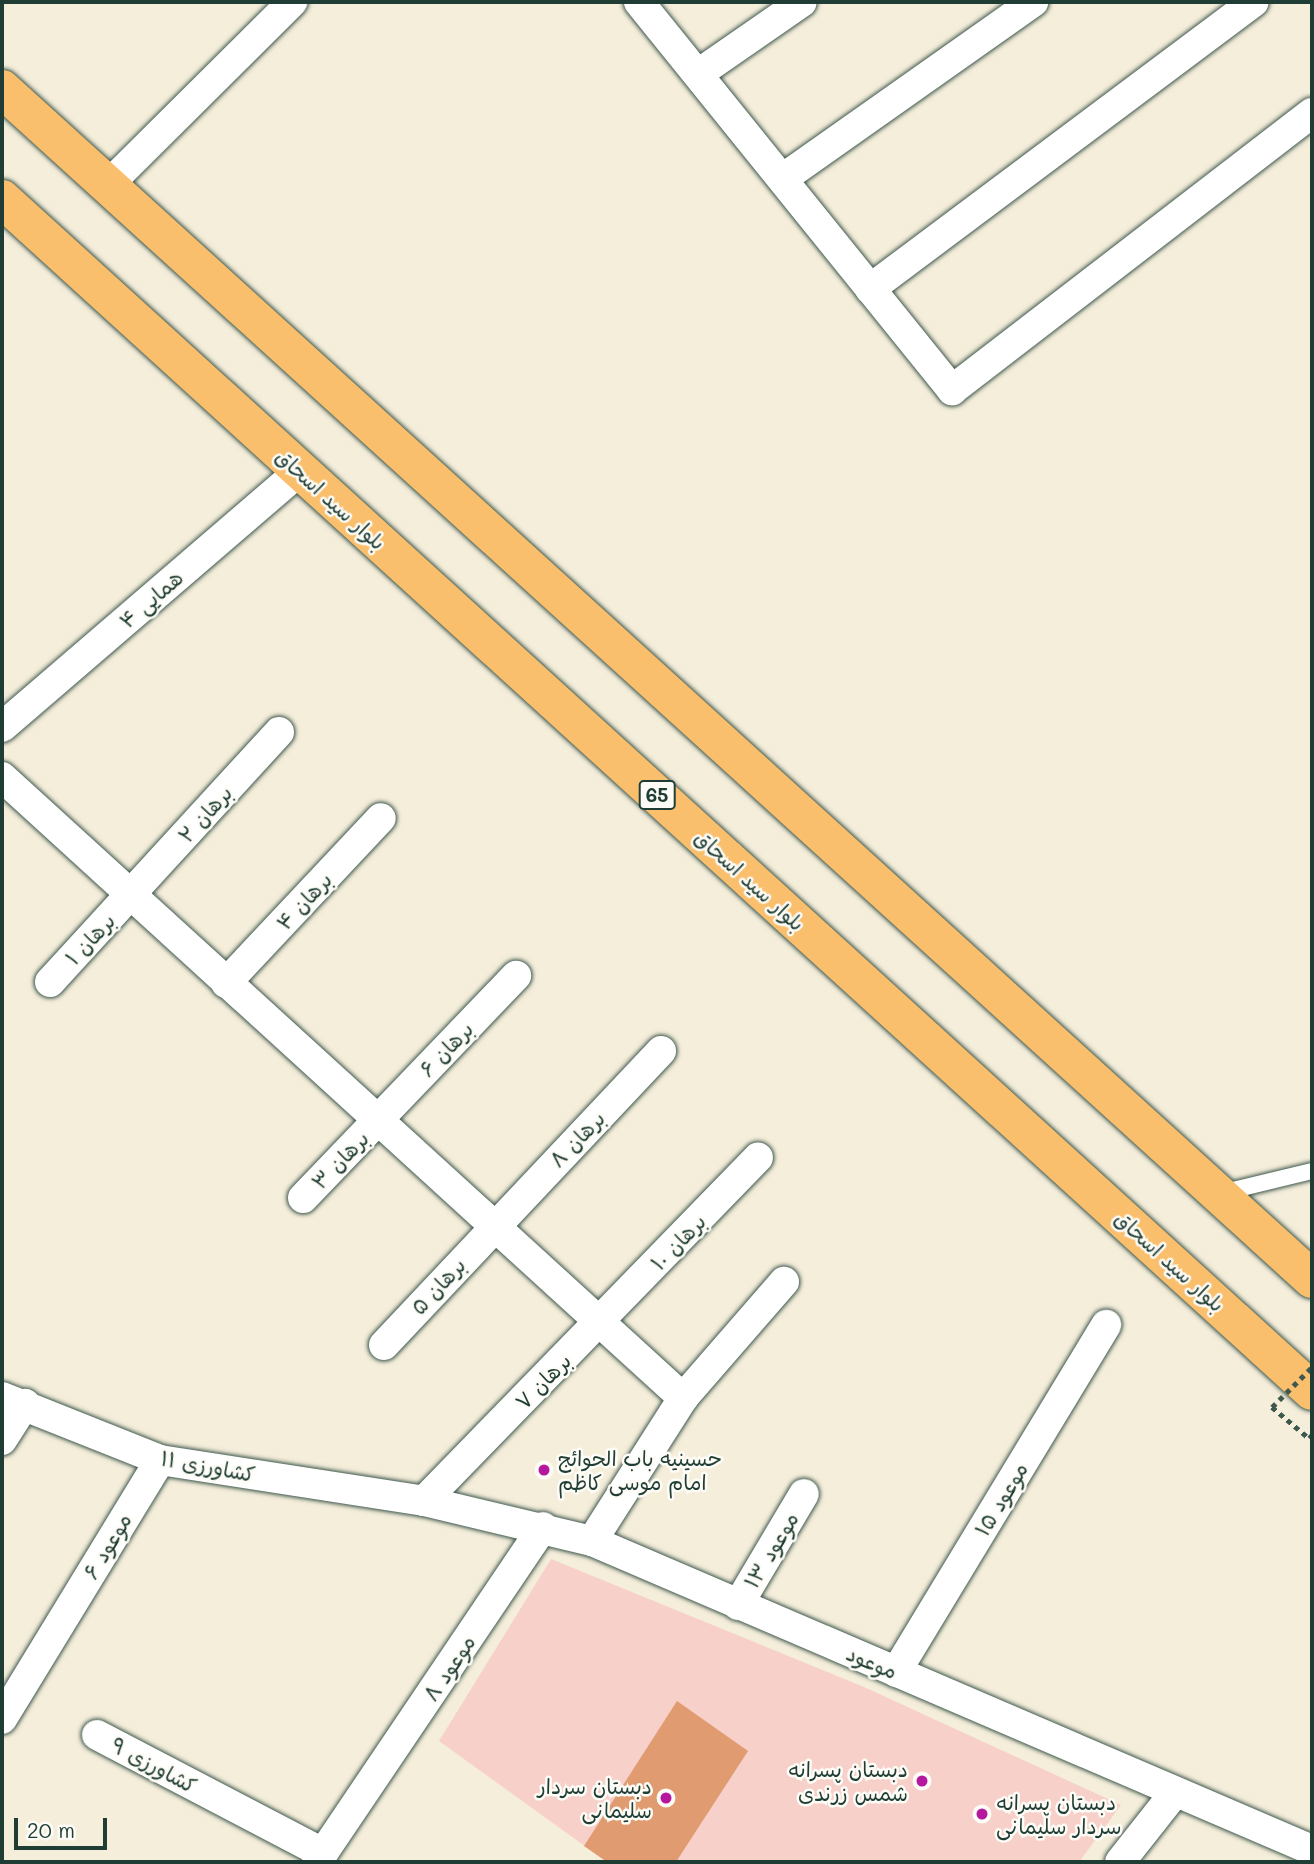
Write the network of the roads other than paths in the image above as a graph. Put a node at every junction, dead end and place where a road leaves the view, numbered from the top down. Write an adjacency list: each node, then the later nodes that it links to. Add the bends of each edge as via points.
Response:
1 (292, 2): 10 (street)
2 (639, 2): 6 (street)
3 (802, 2): 6 (street)
4 (1033, 2): 9 (street)
5 (1254, 2): 12 (street)
6 (698, 74): 9 (street)
7 (2, 89): 10 (main road)
8 (1312, 113): 12 (street, via 952,390)
9 (785, 177): 12 (street)
10 (108, 185): 26 (main road)
11 (2, 199): 13 (main road, بلوار سید اسحاق / 65)
12 (870, 289)
13 (300, 471): 14 (street, همایی ۴); 34 (main road, بلوار سید اسحاق / 65)
14 (2, 727)
15 (279, 732): 18 (street, برهان ۲)
16 (2, 778): 18 (street)
17 (381, 818): 21 (street, برهان ۴)
18 (130, 896): 20 (street, برهان ۱); 21 (street)
19 (516, 976): 23 (street, برهان ۶)
20 (50, 982)
21 (226, 983): 23 (street)
22 (661, 1051): 28 (street, برهان ۸)
23 (377, 1121): 27 (street, برهان ۳); 28 (street)
24 (758, 1158): 31 (street, برهان ۱۰)
25 (1312, 1171): 26 (lane)
26 (1218, 1194): 29 (main road)
27 (303, 1198)
28 (493, 1228): 31 (street); 33 (street, برهان ۵)
29 (1312, 1279)
30 (784, 1282): 35 (street)
31 (599, 1325): 35 (street); 40 (street, برهان ۷)
32 (1106, 1325): 44 (street, موعود ۱۵)
33 (384, 1345)
34 (1312, 1391)
35 (683, 1398): 42 (street)
36 (13, 1400): 37 (street); 38 (street, کشاورزی ۱۱)
37 (2, 1440)
38 (160, 1460): 40 (street, کشاورزی ۱۱); 45 (street, موعود ۶)
39 (804, 1494): 43 (street, موعود ۱۳)
40 (424, 1501): 41 (street, موعود)
41 (543, 1527): 42 (street, موعود); 49 (street, موعود ۸)
42 (592, 1541): 43 (street, موعود)
43 (738, 1605): 44 (street, موعود)
44 (896, 1672): 47 (street, موعود)
45 (2, 1719)
46 (97, 1735): 49 (street, کشاورزی ۹)
47 (1174, 1795): 48 (street, موعود); 50 (street)
48 (1312, 1850)
49 (320, 1858)
50 (1120, 1862)

